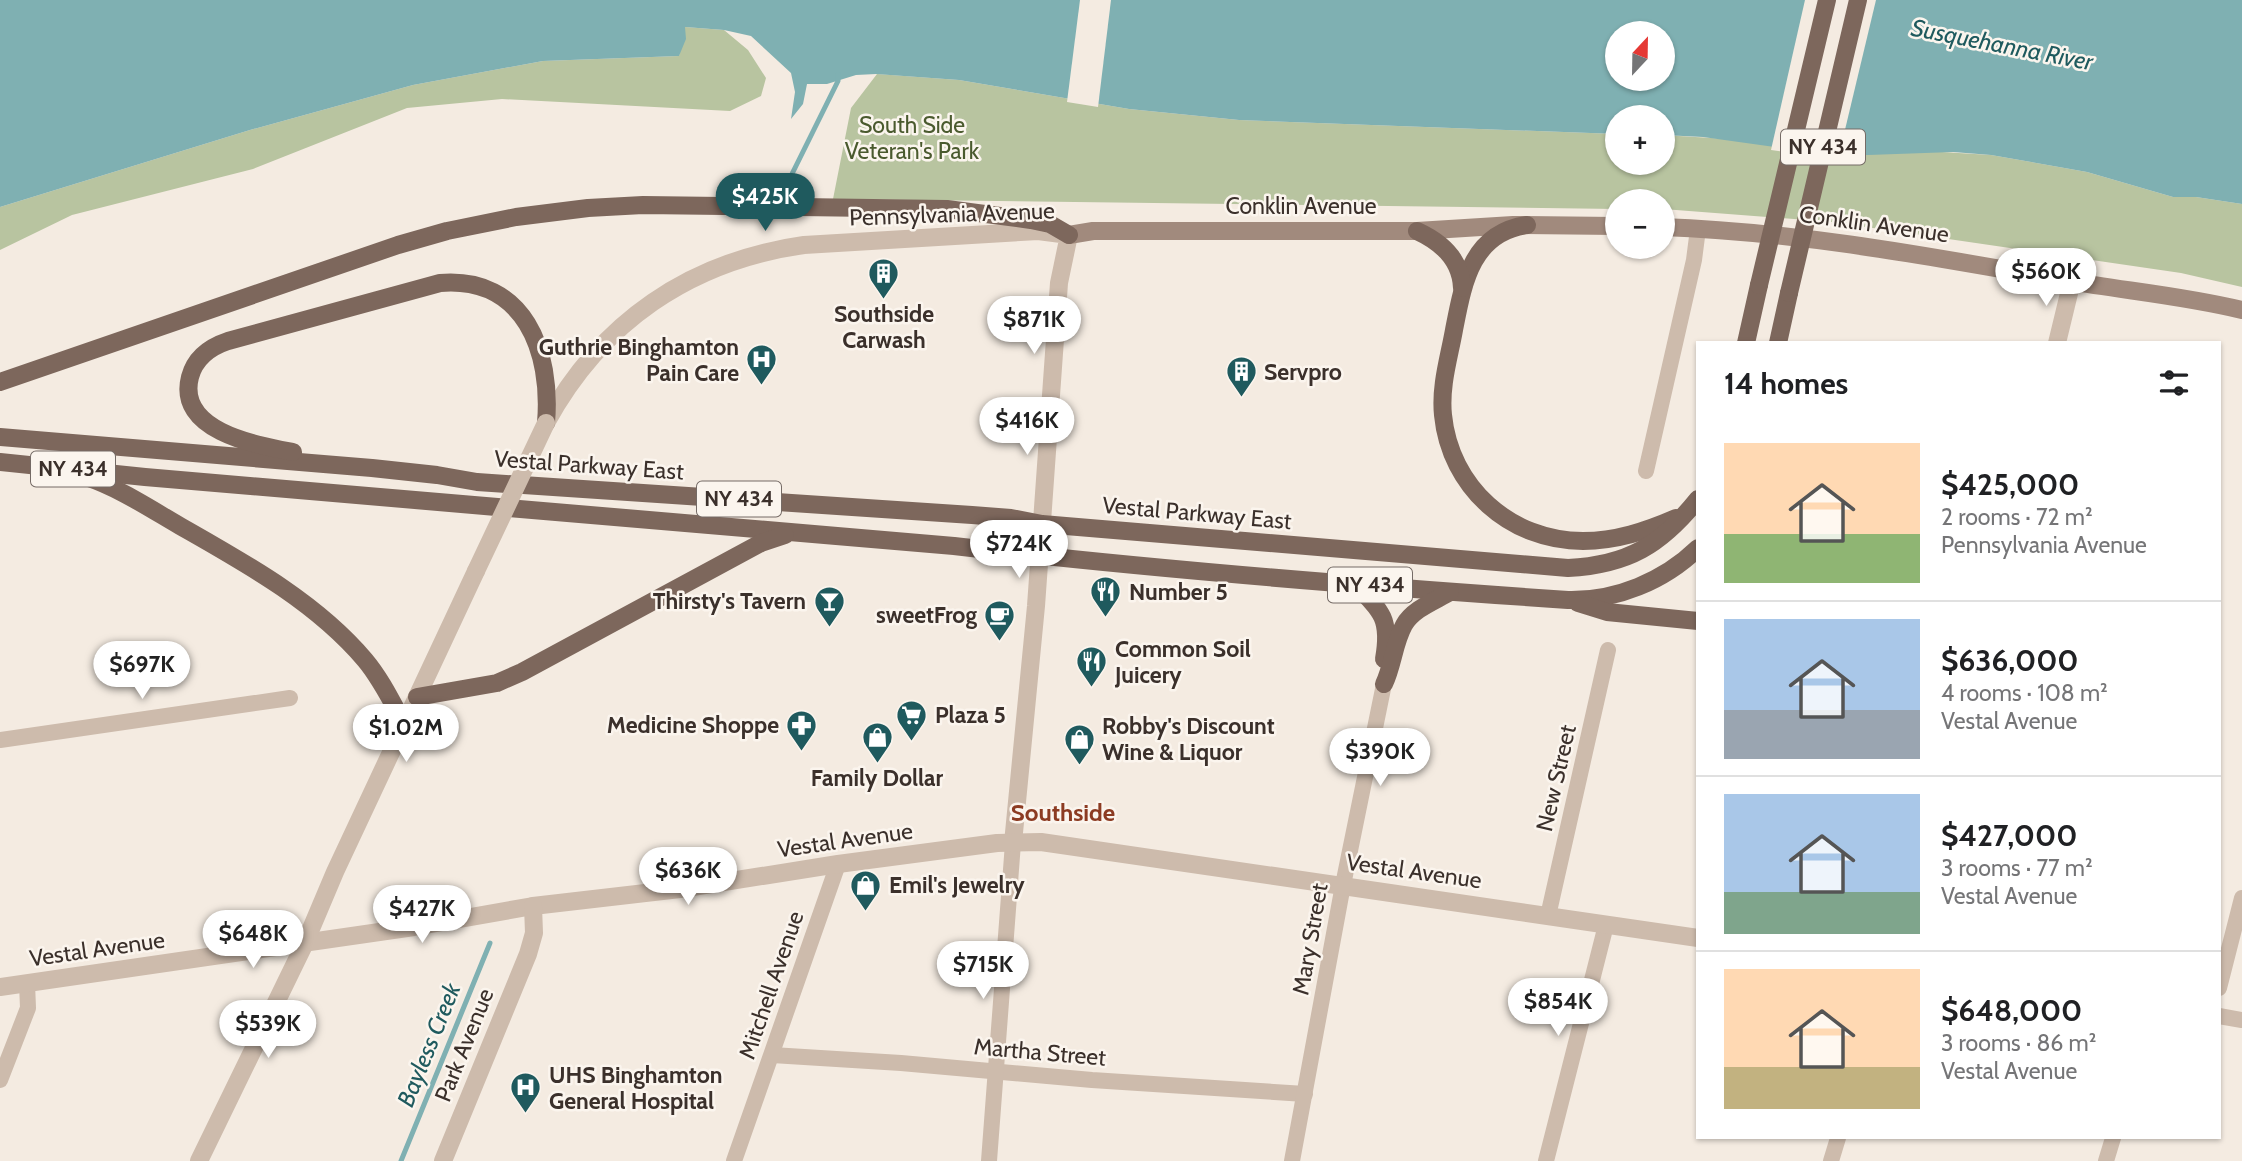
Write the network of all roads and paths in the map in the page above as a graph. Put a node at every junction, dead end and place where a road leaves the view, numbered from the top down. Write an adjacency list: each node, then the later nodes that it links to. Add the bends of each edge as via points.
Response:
1 (1826, 0): 12 (main road, NY 434, bridge)
2 (1858, 0): 13 (main road, NY 434, bridge)
3 (1527, 225): 4 (main road, Conklin Avenue); 7 (main road, Conklin Avenue); 10 (main road, via 1504,231 1487,244)
4 (1605, 226)
5 (1675, 228): 6 (main road, Conklin Avenue)
6 (1698, 229): 9 (main road, Conklin Avenue, via 1886,248); 21 (street)
7 (1418, 231): 8 (main road, Conklin Avenue, via 1093,231); 10 (main road, via 1453,258)
8 (1069, 235): 15 (main road, via 1031,220 939,209 653,205 534,214 398,245); 16 (street, Pennsylvania Avenue, via 1038,231 804,245 721,265 666,292 620,327 580,370); 24 (street, via 1059,283)
9 (2072, 281): 11 (main road, Conklin Avenue); 14 (street)
10 (1462, 291): 23 (main road, via 1444,387 1443,418 1457,465 1486,504 1530,531 1575,541 1637,533)
11 (2242, 310)
12 (1746, 341)
13 (1778, 341)
14 (2057, 341)
15 (0, 382)
16 (546, 423): 20 (main road, via 546,377 532,329 503,299 465,284 424,286 228,341 197,362 189,382 190,399 197,414 211,426 262,445); 34 (street, Pennsylvania Avenue, bridge)
17 (0, 437): 20 (main road, Vestal Parkway East / NY 434)
18 (0, 462): 19 (main road, Vestal Parkway East / NY 434)
19 (27, 464): 25 (main road, Vestal Parkway East / NY 434); 36 (main road, via 111,487 293,596 365,660)
20 (372, 468): 24 (main road, Vestal Parkway East / NY 434, via 477,482 843,505)
21 (1646, 471)
22 (1696, 502): 23 (main road, Vestal Parkway East / NY 434)
23 (1686, 514): 24 (main road, Vestal Parkway East / NY 434, via 1668,533 1640,550 1592,567 1568,568)
24 (1042, 524): 27 (street)
25 (803, 532): 27 (main road, Vestal Parkway East / NY 434); 34 (main road, via 761,543 497,683)
26 (1696, 550): 30 (main road, Vestal Parkway East / NY 434, via 1634,589)
27 (1040, 556): 28 (main road, Vestal Parkway East / NY 434); 38 (street)
28 (1354, 584): 29 (main road, Vestal Parkway East / NY 434); 33 (main road, via 1376,605 1386,628)
29 (1450, 592): 30 (main road, Vestal Parkway East / NY 434); 33 (main road, via 1420,609 1405,624)
30 (1568, 600): 31 (main road, via 1607,612)
31 (1696, 621)
32 (1608, 650): 43 (street, New Street)
33 (1384, 684): 40 (street, Mary Street)
34 (416, 697): 36 (street, Pennsylvania Avenue)
35 (290, 698): 37 (street)
36 (404, 724): 46 (street, Pennsylvania Avenue)
37 (0, 740)
38 (1013, 843): 39 (street, Vestal Avenue); 40 (street, Vestal Avenue, via 1041,842); 53 (street)
39 (838, 864): 42 (street, Vestal Avenue); 52 (street, Mitchell Avenue)
40 (1343, 885): 43 (street, Vestal Avenue); 55 (street, Mary Street)
41 (2242, 898): 47 (street)
42 (533, 906): 46 (street, Vestal Avenue); 59 (street, Park Avenue, via 534,933 528,954)
43 (1548, 916): 44 (street, Vestal Avenue)
44 (1606, 925): 45 (street, Vestal Avenue); 63 (street)
45 (1696, 938)
46 (305, 943): 48 (street, Vestal Avenue); 58 (street, Pennsylvania Avenue)
47 (2221, 980)
48 (27, 983): 49 (street, Vestal Avenue); 54 (street, via 28,1008)
49 (0, 987)
50 (2221, 1016): 51 (street)
51 (2242, 1020)
52 (772, 1055): 53 (street, Martha Street); 60 (street, Mitchell Avenue)
53 (996, 1072): 55 (street, Martha Street); 61 (street)
54 (0, 1080)
55 (1305, 1094): 62 (street, Mary Street)
56 (1838, 1139): 64 (street)
57 (2113, 1139): 65 (street)
58 (199, 1161)
59 (443, 1161)
60 (734, 1161)
61 (989, 1161)
62 (1292, 1161)
63 (1546, 1161)
64 (1831, 1161)
65 (2106, 1161)

